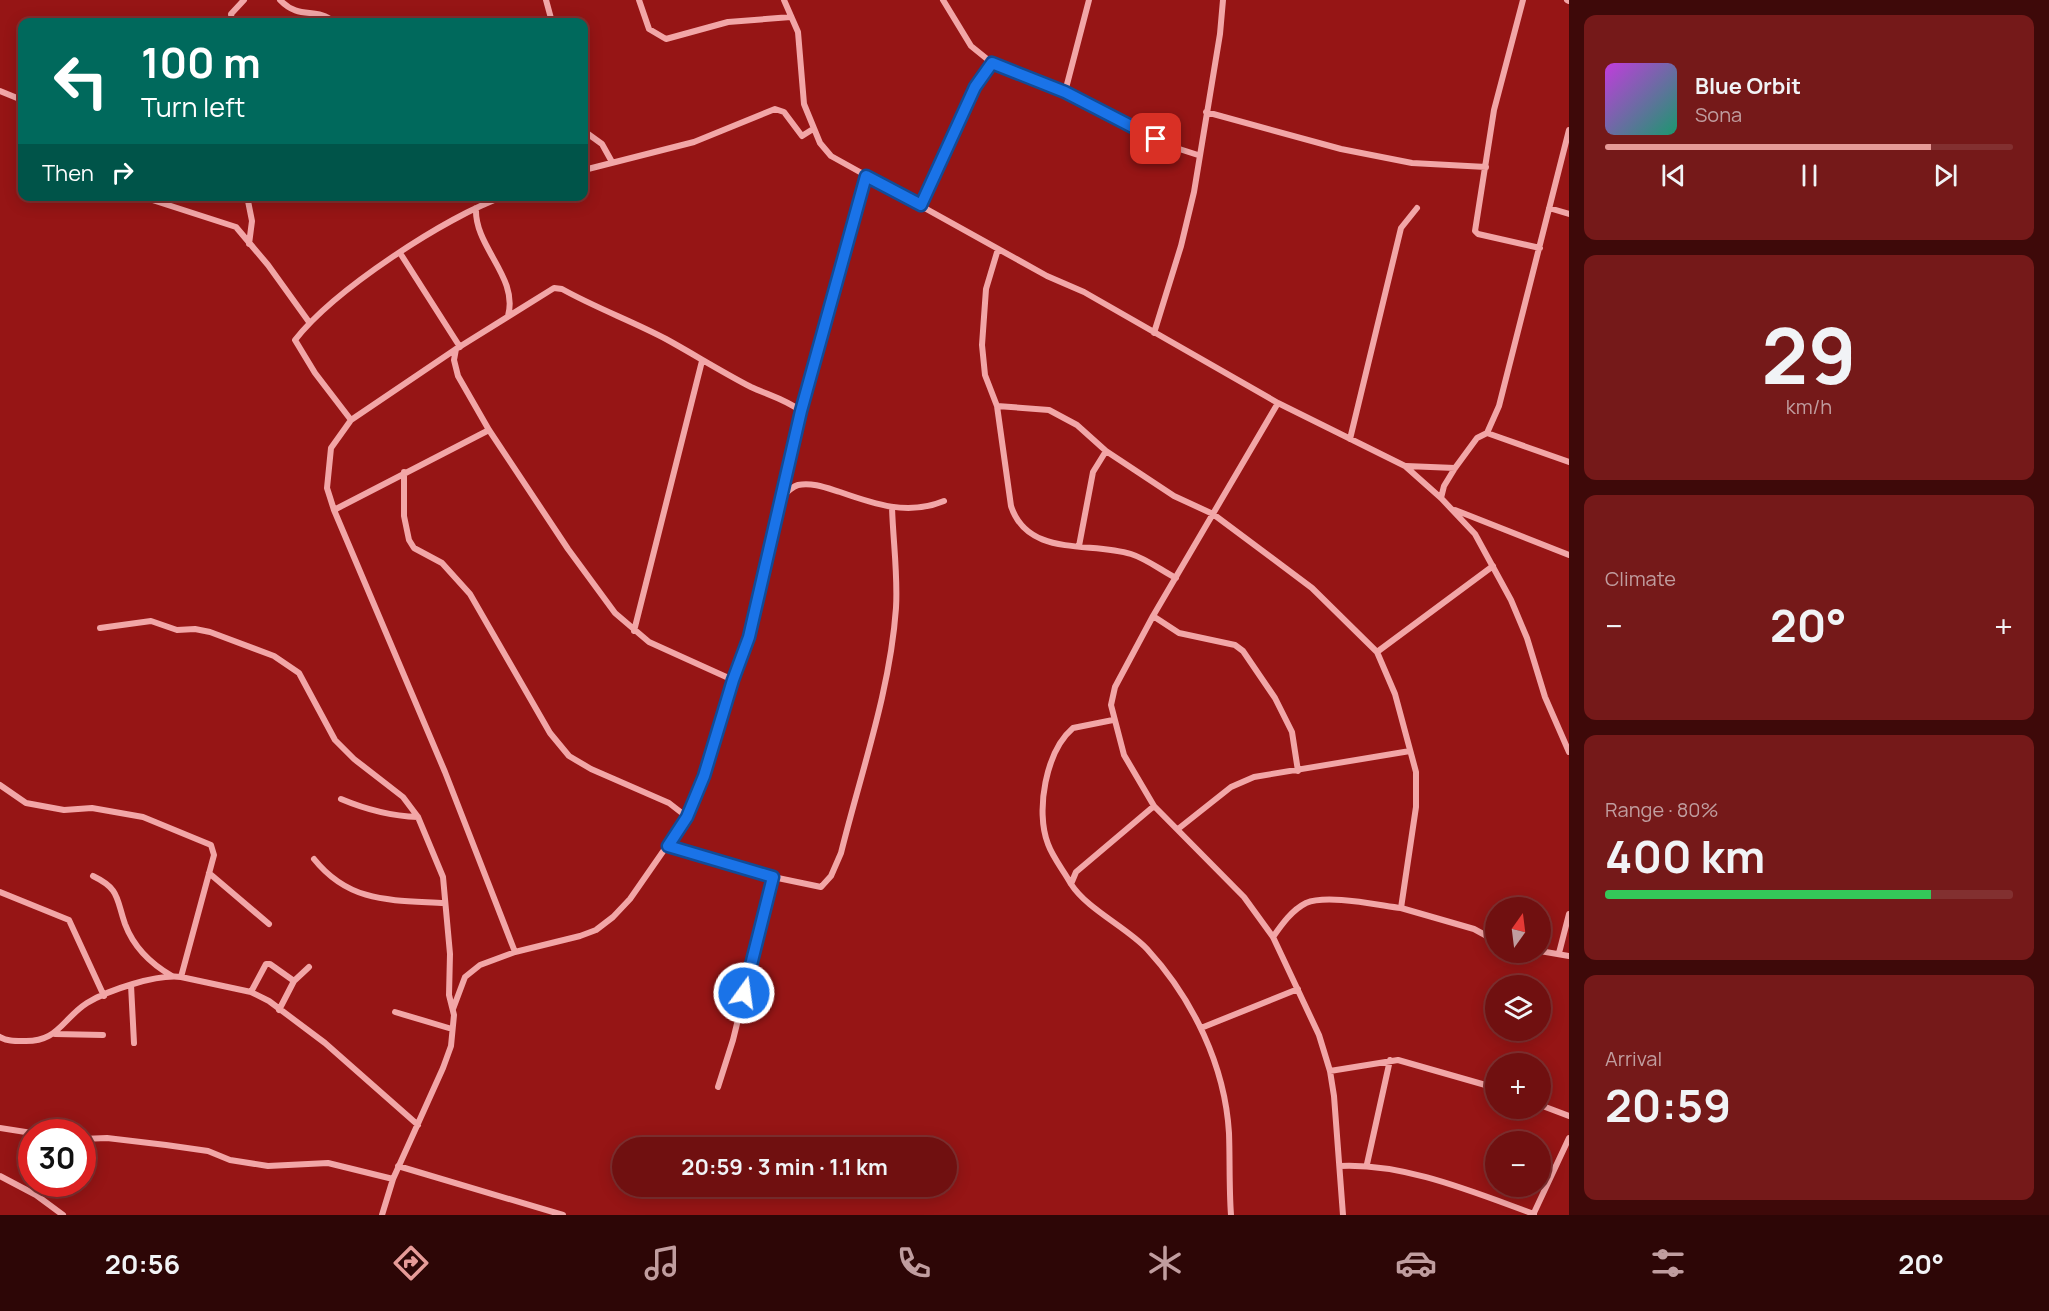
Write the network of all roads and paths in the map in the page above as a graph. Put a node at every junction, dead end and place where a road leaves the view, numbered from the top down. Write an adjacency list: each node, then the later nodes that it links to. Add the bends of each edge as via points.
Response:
1 (244, 0): 11 (street)
2 (280, 0): 12 (street, via 293,12)
3 (546, 0): 13 (street)
4 (639, 0): 10 (street, via 649,29 666,39 728,22)
5 (784, 0): 10 (street)
6 (943, 0): 14 (street, via 971,46)
7 (1089, 0): 16 (street)
8 (1223, 0): 18 (street)
9 (1523, 0): 24 (street, via 1494,110)
10 (791, 17): 19 (street, via 798,32 804,104)
11 (232, 18)
12 (325, 18)
13 (551, 18)
14 (992, 63): 16 (street); 30 (street, via 975,87)
15 (0, 91): 17 (street)
16 (1065, 92): 22 (street, via 1156,139)
17 (18, 98)
18 (1206, 112): 22 (street); 24 (street, via 1341,149 1412,163)
19 (813, 129): 23 (street, via 802,135 784,112 775,109 694,142); 26 (street, via 831,156)
20 (1569, 130): 33 (street)
21 (588, 134): 23 (street, via 602,144)
22 (1198, 155): 41 (street, via 1181,246)
23 (612, 162): 25 (street)
24 (1486, 167): 36 (street, via 1475,231)
25 (588, 169)
26 (866, 176): 30 (street); 46 (street)
27 (155, 201): 35 (street, via 236,227)
28 (248, 201): 35 (street, via 252,222)
29 (483, 201): 31 (street)
30 (921, 205): 37 (street)
31 (476, 208): 38 (street); 39 (street, via 477,229 510,295)
32 (1417, 208): 50 (street, via 1401,228)
33 (1549, 208): 34 (street); 36 (street)
34 (1569, 214)
35 (249, 243): 40 (street)
36 (1540, 248): 49 (street, via 1505,388)
37 (998, 249): 41 (street); 45 (street, via 986,289 982,345 985,375)
38 (400, 253): 40 (street); 42 (street)
39 (508, 316): 42 (street); 43 (street, via 549,290 562,289)
40 (309, 322): 47 (street, via 295,340)
41 (1154, 333): 44 (street)
42 (458, 348): 47 (street); 48 (street, via 454,360 458,376)
43 (702, 361): 46 (street); 69 (street)
44 (1278, 403): 50 (street); 62 (street)
45 (997, 406): 51 (street, via 1049,410 1077,425); 63 (street, via 1011,506 1017,520 1042,541)
46 (801, 411): 57 (street)
47 (351, 420): 61 (street, via 336,438 329,457 327,488)
48 (489, 430): 55 (street); 69 (street, via 568,549 615,613)
49 (1487, 433): 52 (street); 54 (street, via 1477,438)
50 (1350, 439): 53 (street)
51 (1106, 452): 62 (street, via 1174,496); 63 (street, via 1093,472)
52 (1569, 462)
53 (1405, 466): 54 (street); 56 (street)
54 (1455, 468): 56 (street)
55 (404, 472): 61 (street); 80 (street, via 408,540 414,548 442,562 470,594 550,733 569,756 669,802)
56 (1441, 498): 60 (street)
57 (779, 500): 59 (street, via 792,487 804,484); 71 (street, via 749,637)
58 (944, 501): 59 (street, via 919,509)
59 (892, 507): 86 (street, via 897,580 884,696 841,853 834,871 821,886)
60 (1451, 509): 64 (street); 65 (street, via 1475,534)
61 (334, 510): 95 (street, via 432,741)
62 (1213, 514): 66 (street); 70 (street, via 1312,588)
63 (1079, 546): 66 (street, via 1130,554)
64 (1569, 555)
65 (1493, 567): 70 (street); 74 (street, via 1527,639 1545,698)
66 (1176, 578): 67 (street)
67 (1153, 616): 72 (street, via 1115,687); 75 (street, via 1179,633 1235,645 1243,651 1275,698 1292,732)
68 (100, 628): 79 (street, via 151,621 177,630 210,632 274,656 299,674 335,740 397,791)
69 (634, 631): 71 (street, via 671,653)
70 (1377, 652): 73 (street, via 1395,694)
71 (733, 680): 80 (street)
72 (1113, 720): 78 (street, via 1124,755); 87 (street, via 1073,728 1057,749 1045,778 1048,845)
73 (1410, 751): 75 (street); 90 (street, via 1416,772 1416,807)
74 (1569, 752)
75 (1298, 771): 81 (street, via 1241,781)
76 (0, 785): 84 (street, via 27,802 143,818 185,834 211,845 214,850)
77 (341, 799): 79 (street, via 381,813)
78 (1154, 806): 81 (street); 87 (street, via 1076,872)
79 (418, 817): 89 (street, via 441,870)
80 (687, 817): 82 (street)
81 (1178, 829): 94 (street, via 1244,897)
82 (668, 846): 86 (street); 95 (street, via 614,917 596,930)
83 (314, 860): 89 (street, via 327,876 345,888 384,899)
84 (209, 873): 92 (street); 101 (street)
85 (93, 876): 100 (street, via 116,891 126,925 145,957)
86 (773, 877): 119 (street)
87 (1071, 884): 110 (street, via 1136,937 1161,965)
88 (0, 892): 106 (street, via 69,920)
89 (445, 903): 107 (street)
90 (1401, 908): 93 (street); 94 (street, via 1324,900 1308,902)
91 (1569, 914): 97 (street)
92 (269, 924)
93 (1485, 933)
94 (1273, 937): 104 (street)
95 (515, 952): 107 (street, via 469,972 460,985)
96 (1551, 952): 97 (street)
97 (1558, 953): 98 (street)
98 (1569, 956)
99 (309, 967): 102 (street)
100 (172, 976): 101 (street); 103 (street)
101 (181, 977): 105 (street)
102 (294, 981): 105 (street, via 266,964); 108 (street)
103 (131, 985): 106 (street); 115 (street)
104 (1298, 989): 110 (street); 117 (street)
105 (251, 992): 108 (street)
106 (104, 996): 112 (street, via 85,1004)
107 (453, 1009): 111 (street)
108 (279, 1010): 122 (street, via 325,1043)
109 (395, 1012): 111 (street)
110 (1201, 1028): 135 (street, via 1224,1097)
111 (452, 1029): 122 (street, via 451,1046)
112 (55, 1034): 113 (street); 114 (street, via 27,1042)
113 (103, 1035)
114 (0, 1037)
115 (134, 1043)
116 (1390, 1060): 117 (street); 118 (street, via 1407,1061); 127 (street)
117 (1330, 1071): 128 (street)
118 (1485, 1085)
119 (718, 1088)
120 (1551, 1109): 121 (street)
121 (1569, 1116)
122 (418, 1125): 129 (street)
123 (0, 1128): 124 (street)
124 (18, 1131)
125 (96, 1138): 131 (street, via 208,1151 230,1160 262,1165 328,1163)
126 (1569, 1138): 137 (street)
127 (1366, 1164): 128 (street); 137 (street, via 1443,1182)
128 (1340, 1166): 136 (street)
129 (398, 1167): 131 (street); 134 (street)
130 (0, 1176): 132 (street)
131 (393, 1179): 133 (street)
132 (63, 1215)
133 (382, 1215)
134 (563, 1215)
135 (1232, 1215)
136 (1343, 1215)
137 (1533, 1215)

